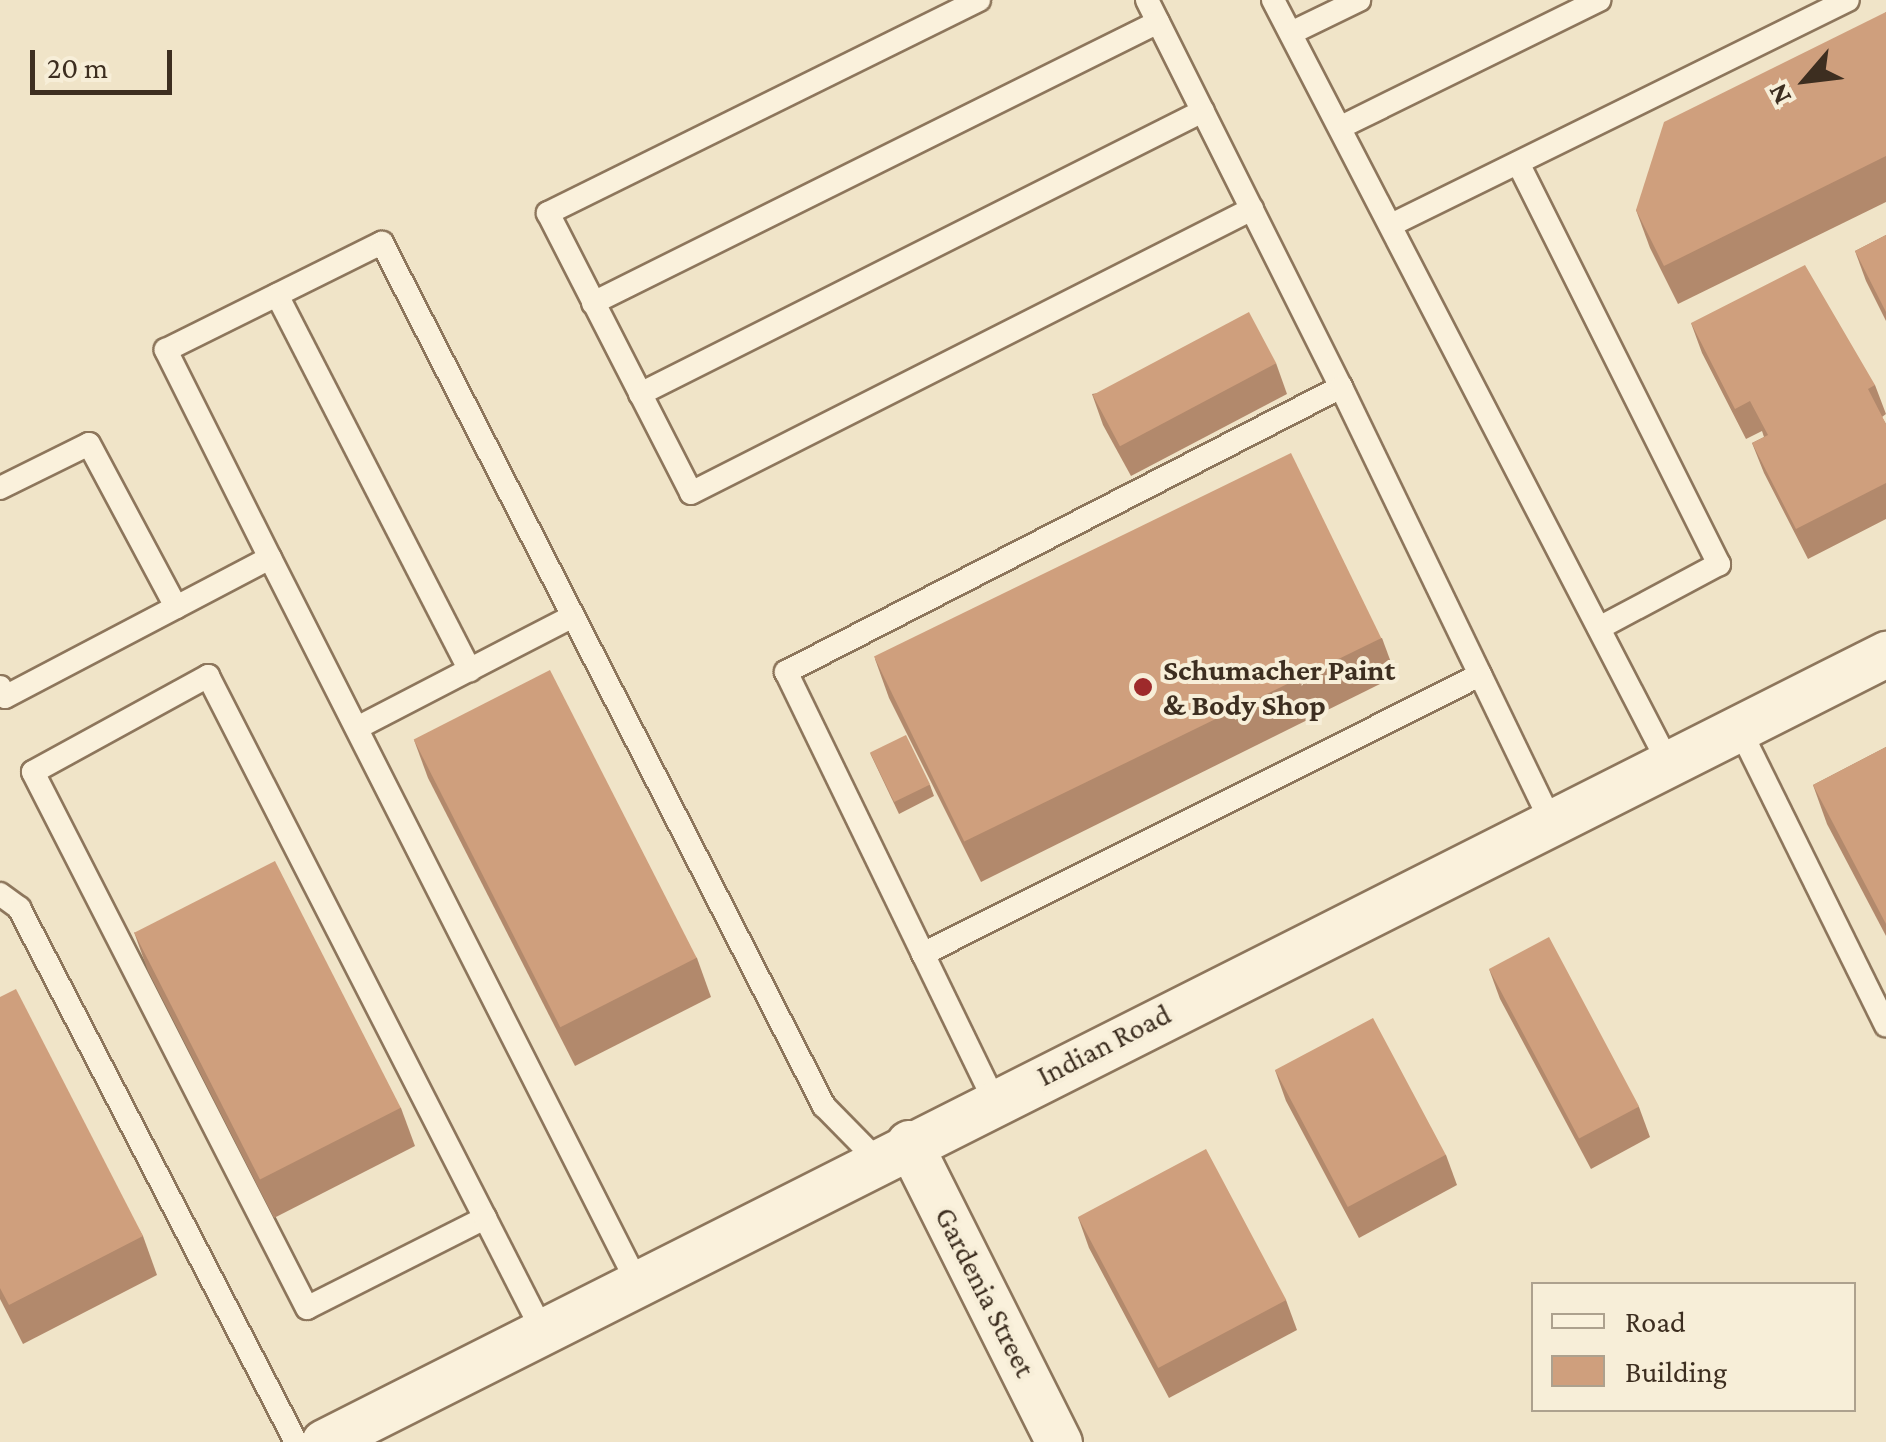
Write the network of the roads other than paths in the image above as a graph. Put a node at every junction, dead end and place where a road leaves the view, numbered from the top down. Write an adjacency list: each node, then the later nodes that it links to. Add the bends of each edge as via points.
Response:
1 (979, 0): 15 (lane, via 548,213)
2 (1147, 0): 7 (lane)
3 (1273, 0): 8 (lane)
4 (1359, 0): 8 (lane)
5 (1599, 0): 10 (lane)
6 (1848, 0): 11 (lane)
7 (1158, 22): 9 (lane); 15 (lane)
8 (1291, 33): 10 (lane)
9 (1203, 112): 12 (lane); 17 (lane)
10 (1341, 128): 13 (lane)
11 (1518, 163): 13 (lane); 22 (lane, via 1718,564)
12 (1252, 209): 16 (lane); 17 (lane, via 690,493)
13 (1391, 225): 22 (lane)
14 (277, 295): 19 (lane, via 166,350); 21 (lane, via 382,243); 24 (lane)
15 (593, 303): 17 (lane)
16 (1341, 387): 25 (lane); 32 (lane, via 786,672)
17 (640, 394)
18 (0, 488): 20 (lane, via 89,444)
19 (270, 558): 20 (lane); 28 (lane)
20 (176, 607): 26 (lane, via 5,697)
21 (573, 616): 24 (lane); 35 (lane, via 824,1106)
22 (1598, 628): 29 (lane)
23 (1886, 654): 27 (street, Indian Road)
24 (470, 670): 28 (lane)
25 (1480, 675): 30 (lane); 32 (lane)
26 (0, 687)
27 (1738, 726): 29 (street, Indian Road); 33 (lane)
28 (356, 728): 37 (lane)
29 (1668, 762): 30 (street, Indian Road)
30 (1550, 821): 34 (street, Indian Road)
31 (0, 894): 39 (lane, via 20,908)
32 (923, 954): 34 (lane)
33 (1886, 1025)
34 (994, 1100): 35 (street, Indian Road)
35 (892, 1151): 37 (street, Indian Road); 41 (street, Gardenia Street)
36 (485, 1218): 36 (lane, via 208,676 33,772 307,1308); 38 (lane)
37 (636, 1282): 38 (street, Indian Road)
38 (542, 1330): 40 (street, Indian Road)
39 (296, 1442)
40 (324, 1442)
41 (1060, 1442)

